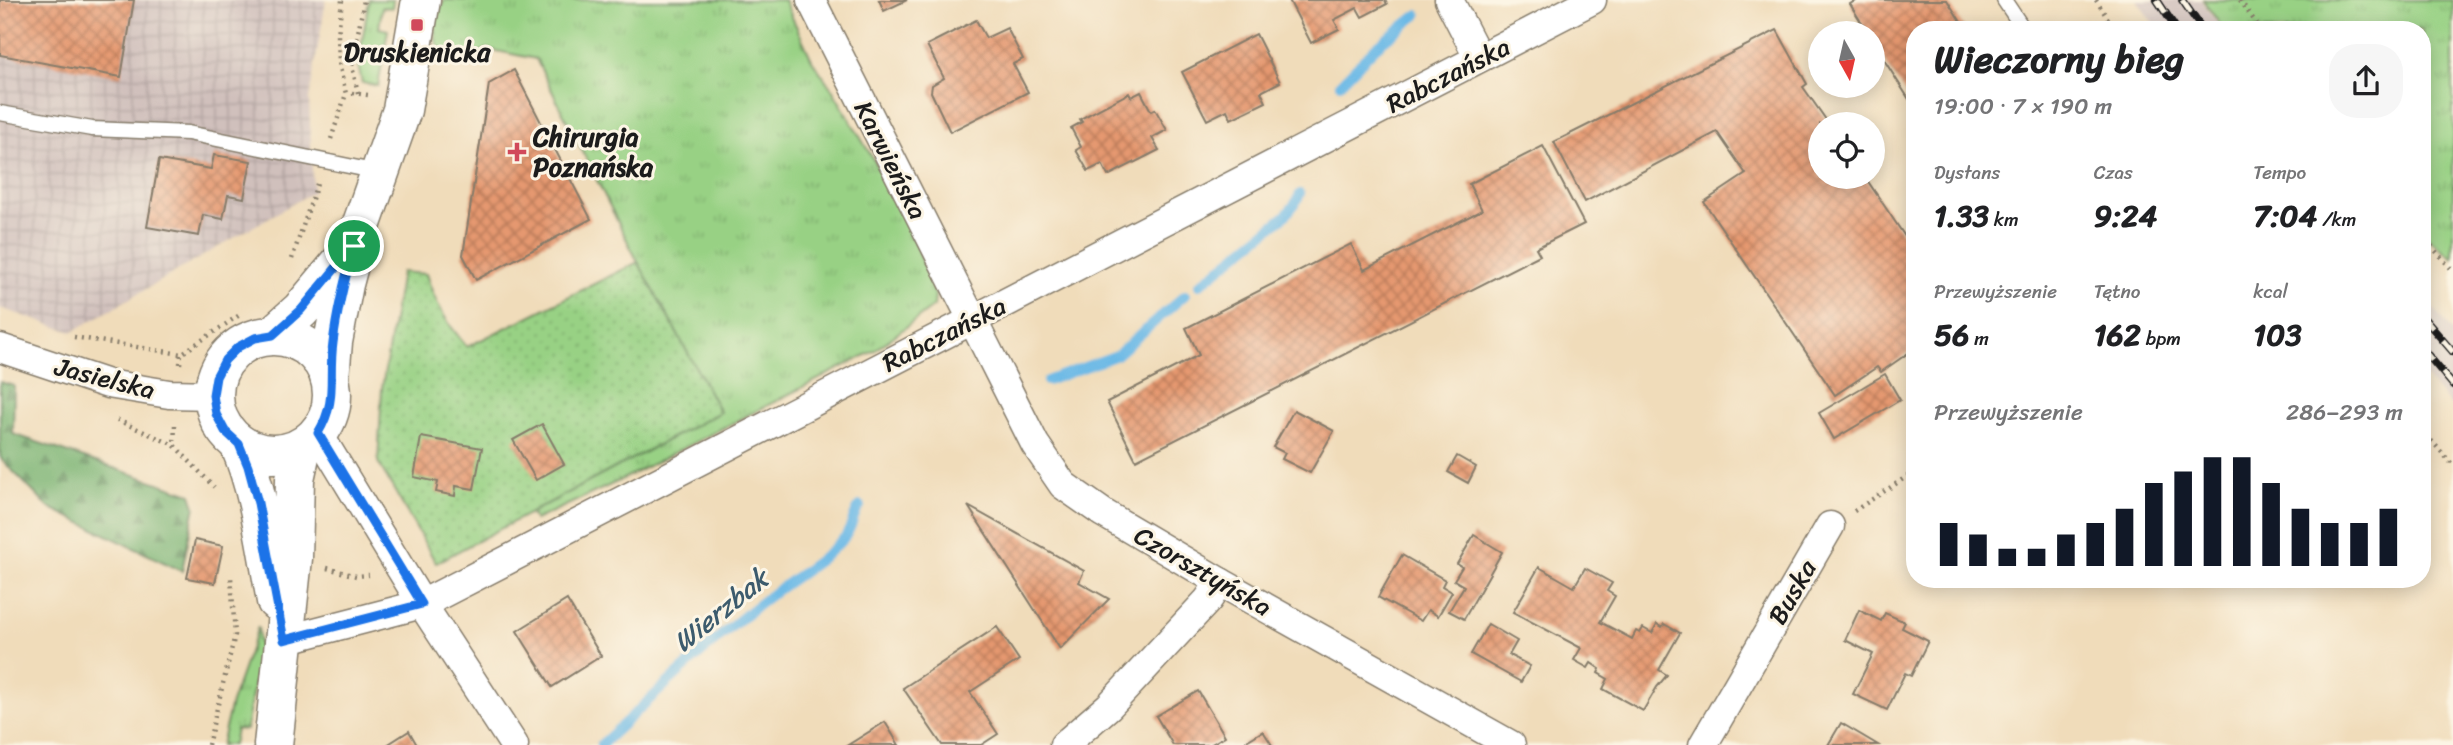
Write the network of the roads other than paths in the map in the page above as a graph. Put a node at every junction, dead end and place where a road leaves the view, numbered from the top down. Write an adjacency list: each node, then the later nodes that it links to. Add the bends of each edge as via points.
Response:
1 (421, 0): 9 (street, via 402,110)
2 (811, 0): 11 (street, Karwieńska)
3 (1449, 0): 7 (street)
4 (1592, 0): 7 (street, Rabczańska)
5 (2004, 0): 6 (lane)
6 (2018, 21)
7 (1479, 58): 11 (street, Rabczańska)
8 (0, 113): 9 (lane, via 92,129 188,133)
9 (380, 173): 10 (street)
10 (354, 246): 12 (street, via 301,310); 14 (street)
11 (971, 320): 19 (street, Czorsztyńska, via 1035,444 1063,485); 20 (street, Rabczańska)
12 (273, 335): 14 (street, via 309,347); 15 (street, via 238,347 216,377)
13 (0, 348): 15 (street, Jasielska, via 108,384 169,394)
14 (330, 378): 16 (street, via 328,416)
15 (213, 395): 17 (street, via 225,431)
16 (310, 440): 17 (street, via 281,454 258,453); 20 (street); 21 (street, via 295,479)
17 (239, 444): 21 (street, via 258,503)
18 (1830, 526): 26 (street, Buska)
19 (1220, 582): 24 (street, via 1109,706); 25 (street, Czorsztyńska)
20 (422, 604): 21 (street, Rabczańska); 23 (street)
21 (284, 640): 22 (street)
22 (274, 745)
23 (514, 745)
24 (1064, 745)
25 (1511, 745)
26 (1703, 745)

